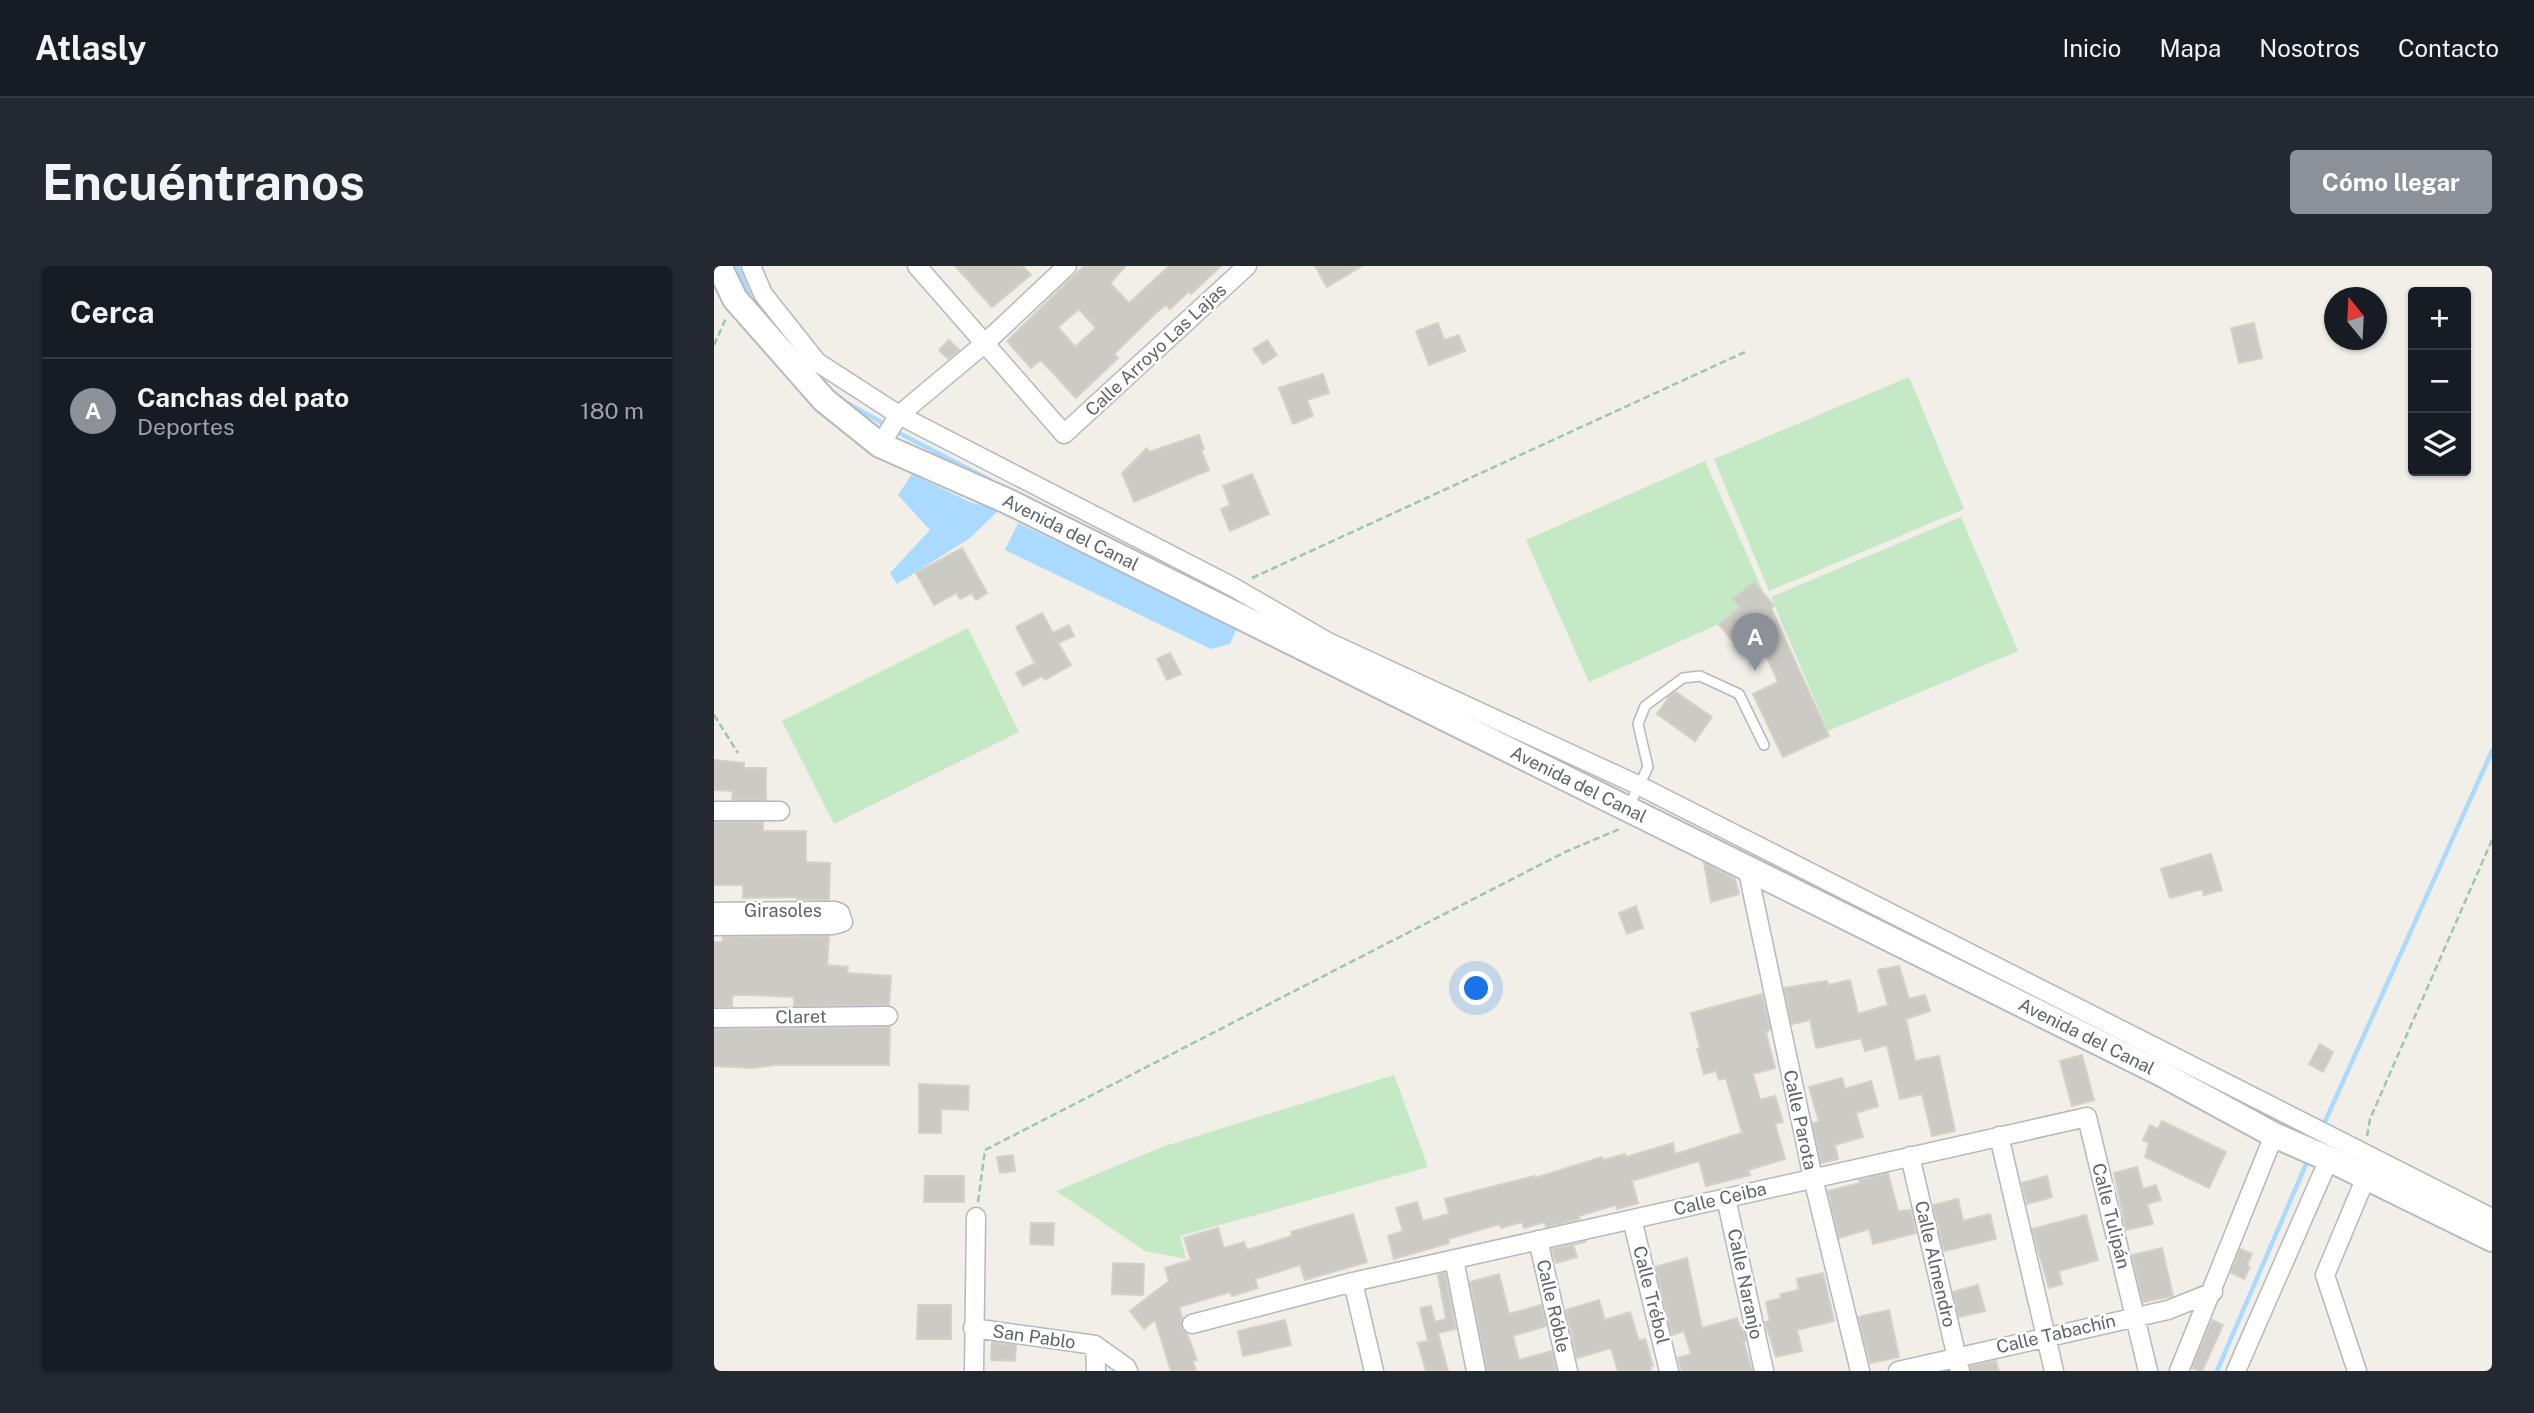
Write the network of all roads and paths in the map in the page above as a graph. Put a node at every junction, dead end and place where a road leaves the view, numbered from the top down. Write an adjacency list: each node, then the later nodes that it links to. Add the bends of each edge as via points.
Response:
1 (719, 266): 6 (street, Avenida del Canal)
2 (751, 266): 10 (street, via 762,294 817,362)
3 (917, 266): 7 (street)
4 (1067, 266): 7 (street)
5 (1247, 266): 7 (street, Calle Arroyo Las Lajas, via 1064,434)
6 (735, 299): 8 (path); 10 (street, Avenida del Canal, via 824,400)
7 (984, 344): 10 (street)
8 (714, 345)
9 (1745, 352): 11 (path)
10 (889, 431): 11 (street); 15 (street, Avenida del Canal, via 1007,501)
11 (1233, 587): 15 (street)
12 (714, 715): 14 (path)
13 (1764, 745): 15 (lane, via 1739,694 1700,676 1683,678 1645,706 1638,724 1648,767)
14 (738, 753)
15 (1634, 804): 19 (street, Avenida del Canal); 29 (street); 32 (path, via 1565,852 985,1150)
16 (714, 811): 17 (street)
17 (780, 811)
18 (2492, 840): 29 (path, via 2370,1119)
19 (1746, 867): 25 (street, Avenida del Canal, via 2160,1073); 30 (street, Calle Parota)
20 (714, 912): 21 (street, Girasoles, via 835,911 843,922)
21 (714, 926)
22 (888, 1016): 23 (street, Claret)
23 (714, 1018)
24 (2087, 1117): 26 (street, Calle Ceiba); 40 (street, Calle Tulipán)
25 (2274, 1135): 28 (street, Avenida del Canal); 39 (street)
26 (1999, 1136): 27 (street, Calle Ceiba); 43 (street)
27 (1910, 1156): 30 (street, Calle Ceiba); 45 (street, Calle Almendro)
28 (2329, 1159): 29 (street, Avenida del Canal); 59 (street)
29 (2365, 1166): 33 (street); 35 (street, Avenida del Canal); 60 (street, via 2325,1275)
30 (1813, 1178): 31 (street, Calle Ceiba); 54 (street, Calle Parota)
31 (1726, 1198): 34 (street, Calle Ceiba); 53 (street, Calle Naranjo)
32 (976, 1217): 42 (street)
33 (2492, 1218)
34 (1632, 1219): 36 (street, Calle Ceiba); 52 (street, Calle Trébol)
35 (2492, 1239)
36 (1538, 1240): 37 (street, Calle Ceiba); 51 (street, Calle Róble)
37 (1454, 1259): 38 (street, Calle Ceiba); 50 (street)
38 (1353, 1282): 41 (street, Calle Ceiba); 49 (street)
39 (2213, 1293): 40 (street, Calle Tabachín, via 2168,1310); 58 (street)
40 (2135, 1316): 43 (street, Calle Tabachín); 57 (street, Calle Tulipán)
41 (1192, 1324)
42 (974, 1328): 44 (street, San Pablo); 46 (street)
43 (2047, 1337): 45 (street, Calle Tabachín); 56 (street)
44 (1095, 1345): 47 (street); 48 (street)
45 (1959, 1364): 55 (street, Calle Tabachín)
46 (974, 1371)
47 (1096, 1371)
48 (1128, 1371)
49 (1374, 1371)
50 (1476, 1371)
51 (1568, 1371)
52 (1669, 1371)
53 (1764, 1371)
54 (1860, 1371)
55 (1898, 1371)
56 (2054, 1371)
57 (2148, 1371)
58 (2179, 1371)
59 (2236, 1371)
60 (2357, 1371)

